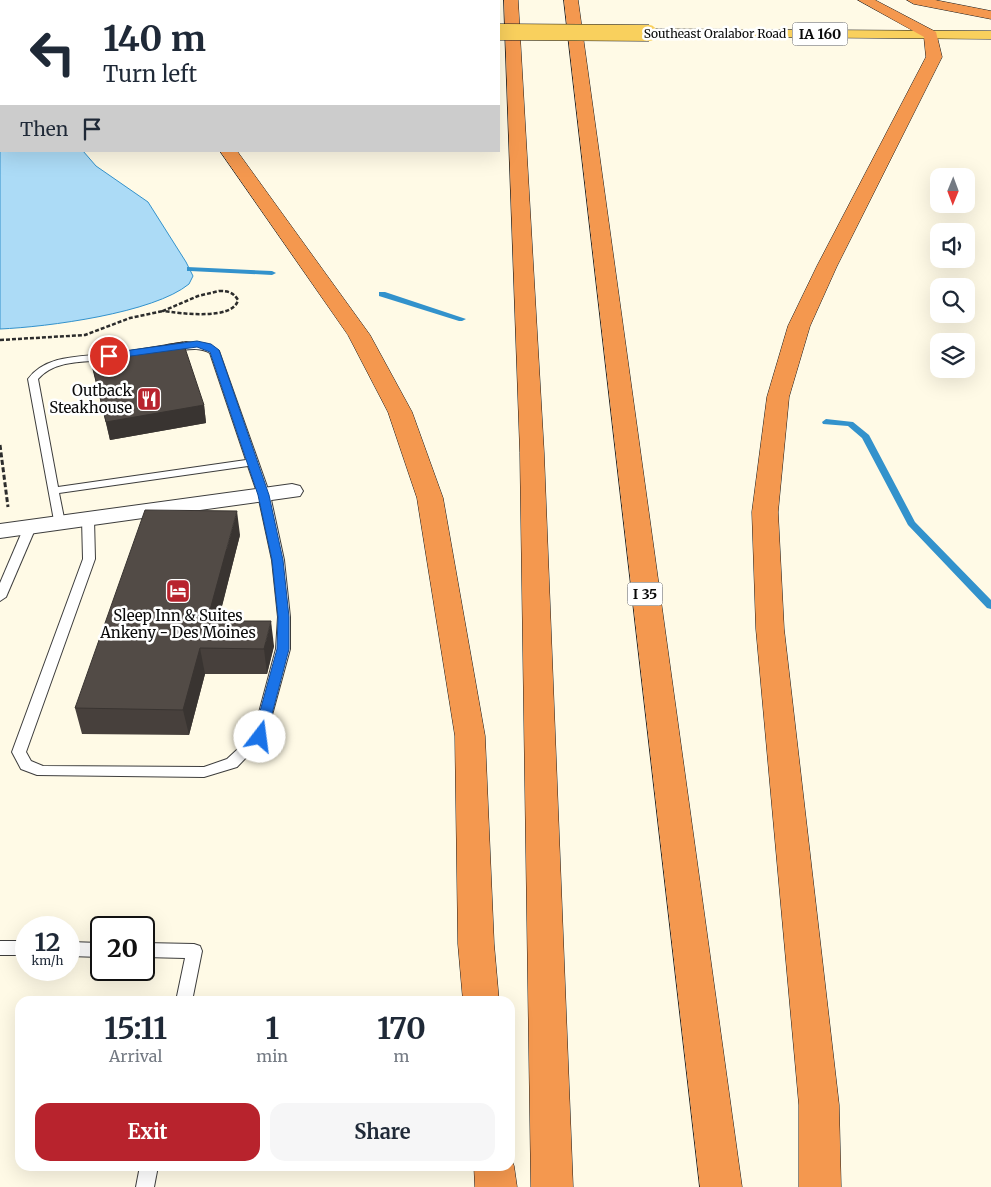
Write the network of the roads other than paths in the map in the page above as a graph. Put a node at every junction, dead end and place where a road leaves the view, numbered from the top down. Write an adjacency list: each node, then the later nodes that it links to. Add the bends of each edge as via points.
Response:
1 (511, 0): 30 (highway, via 532,453)
2 (571, 0): 31 (highway, I 35)
3 (865, 0): 7 (highway)
4 (914, 0): 5 (highway)
5 (991, 15)
6 (500, 32): 7 (main road, Southeast Oralabor Road / IA 160, bridge)
7 (932, 35): 8 (main road, Southeast Oralabor Road / IA 160); 32 (highway, via 934,57 928,72 826,266 799,326 778,397 765,512 770,629 819,1105)
8 (991, 35)
9 (229, 152): 25 (highway, via 359,335 400,412 430,498 470,736)
10 (159, 349): 12 (lane, via 197,344 214,350)
11 (113, 356): 13 (lane, via 57,364 37,373 33,379)
12 (252, 462): 13 (lane); 15 (lane)
13 (53, 491): 17 (lane)
14 (292, 491): 15 (street)
15 (264, 495): 16 (street); 16 (lane, via 278,560 284,617 283,649 260,737 232,763 204,772 42,771 26,765 19,752 89,559)
16 (88, 519): 17 (street)
17 (59, 523): 18 (street)
18 (30, 527): 19 (street); 20 (lane)
19 (0, 531)
20 (0, 597)
21 (0, 948): 22 (lane)
22 (15, 948)
23 (155, 950): 24 (lane, via 194,951)
24 (185, 996)
25 (481, 996)
26 (148, 1171): 28 (lane)
27 (494, 1171): 29 (highway)
28 (145, 1187)
29 (496, 1187)
30 (552, 1187)
31 (721, 1187)
32 (820, 1187)

